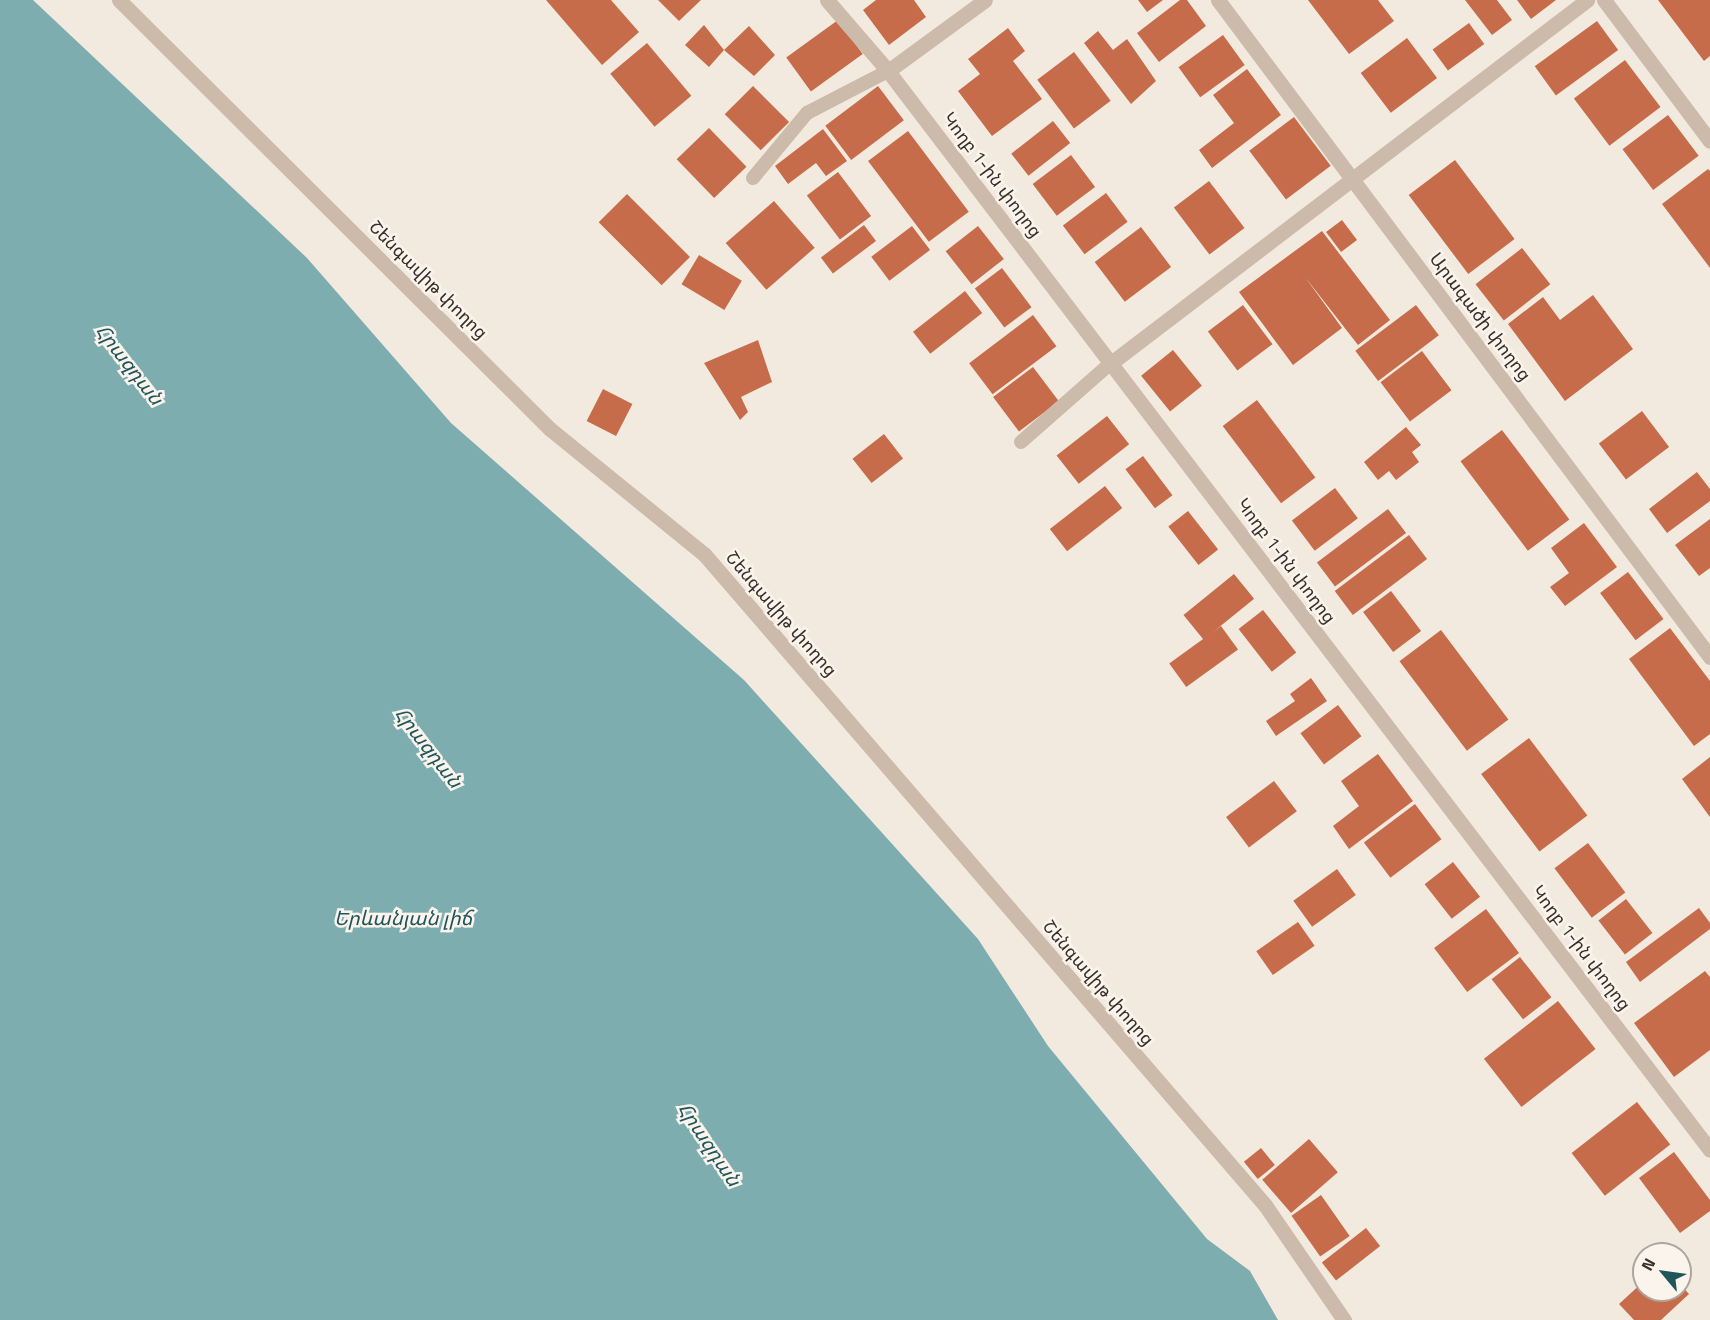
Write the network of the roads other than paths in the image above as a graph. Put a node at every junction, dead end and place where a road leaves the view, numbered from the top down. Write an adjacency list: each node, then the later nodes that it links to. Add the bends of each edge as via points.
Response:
1 (119, 0): 15 (street, Շենգավիթ փողոց, via 550,429 704,554 1265,1205)
2 (827, 0): 7 (street, Կողբ 1-ին փողոց)
3 (985, 0): 7 (street)
4 (1218, 0): 10 (street, Արագածի փողոց)
5 (1587, 0): 10 (street)
6 (1604, 0): 8 (street)
7 (888, 71): 9 (lane, via 807,113); 11 (street, Կողբ 1-ին փողոց)
8 (1710, 141)
9 (753, 178)
10 (1352, 179): 11 (street); 13 (street, Արագածի փողոց)
11 (1111, 363): 12 (lane); 14 (street, Կողբ 1-ին փողոց)
12 (1021, 442)
13 (1710, 657)
14 (1710, 1150)
15 (1344, 1320)

